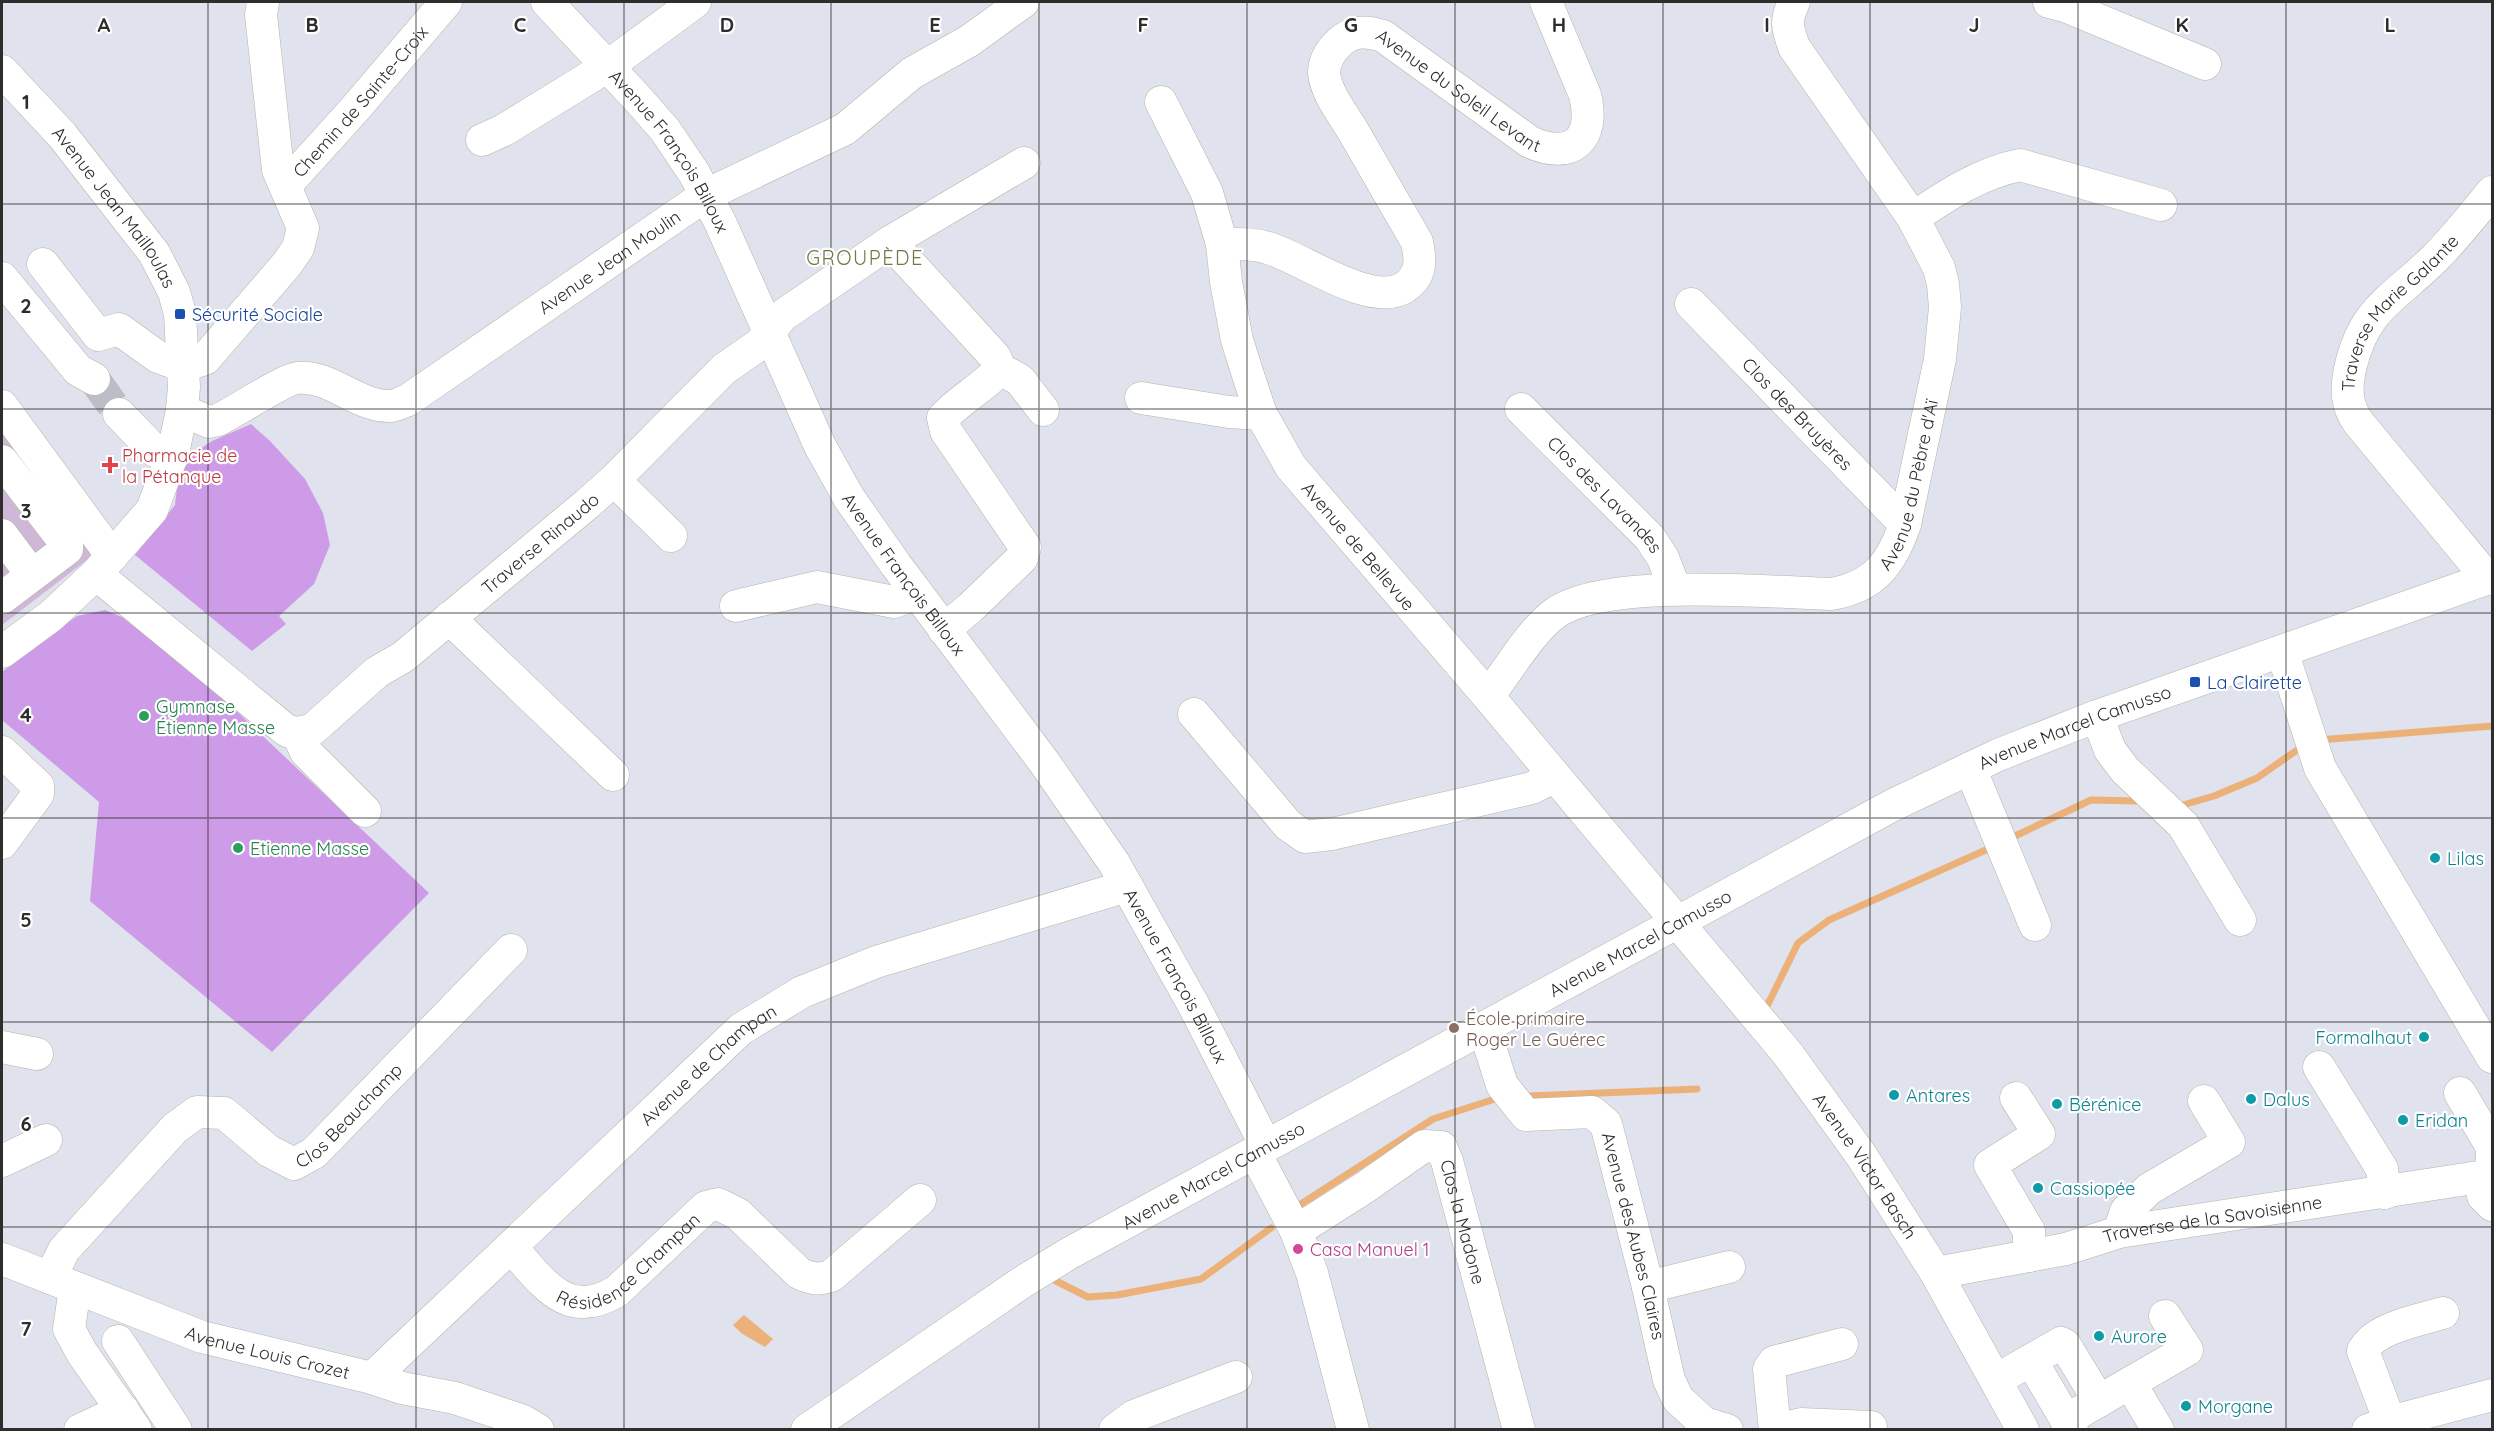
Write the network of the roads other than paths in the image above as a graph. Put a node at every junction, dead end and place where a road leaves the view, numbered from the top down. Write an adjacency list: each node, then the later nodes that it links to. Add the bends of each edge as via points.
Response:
1 (263, 2): 15 (street, via 261,15 278,170)
2 (446, 2): 15 (street, Chemin de Sainte-Croix)
3 (547, 2): 10 (street, Avenue François Billoux)
4 (695, 2): 10 (street)
5 (1023, 2): 17 (street, Avenue Jean Moulin, via 969,41 912,73 845,129)
6 (1546, 2): 21 (street, Avenue du Soleil Levant, via 1588,109 1585,132 1565,149 1530,142 1383,36 1354,33 1332,49 1327,58 1324,74 1336,102 1418,242 1418,273 1412,282 1389,293 1367,291 1269,248)
7 (1794, 2): 19 (street, Avenue du Pèbre d'Aï, via 1787,27 1794,47)
8 (2049, 2): 9 (street)
9 (2205, 64)
10 (608, 66): 13 (street); 17 (street, Avenue François Billoux, via 665,130)
11 (2, 71): 26 (street, Avenue Jean Mailloulas, via 62,135 154,253 174,292 180,315)
12 (1161, 102): 21 (street, Avenue de Bellevue, via 1202,180)
13 (482, 140)
14 (1024, 163): 20 (street, Traverse Rinaudo)
15 (286, 185): 26 (street, Chemin de Sainte-Croix, via 303,228 298,248 205,359)
16 (2493, 192): 46 (street, Traverse Marie Galante, via 2433,260 2371,316 2360,334 2346,388 2350,411 2358,422)
17 (706, 195): 25 (street, Avenue François Billoux); 32 (street, Avenue Jean Moulin, via 408,400 392,406 376,404 321,381 294,378 218,420 209,422)
18 (2161, 205): 19 (street, via 2020,165 1978,178)
19 (1913, 218): 40 (street, Avenue du Pèbre d'Aï, via 1939,268 1945,307 1940,359)
20 (890, 242): 25 (street, Traverse Rinaudo, via 782,316); 27 (street, via 995,357)
21 (1222, 244): 35 (street, Avenue de Bellevue, via 1237,340)
22 (43, 264): 26 (street, via 98,335 119,329 158,357)
23 (2, 278): 28 (street, via 78,370)
24 (1691, 304): 40 (street, Clos des Bruyères)
25 (769, 332): 38 (street, Traverse Rinaudo, via 760,344 724,369); 48 (street, Avenue François Billoux, via 820,446 849,498)
26 (183, 366): 32 (street, Avenue Jean Mailloulas)
27 (1000, 369): 33 (street, via 1020,380); 52 (street, via 943,418 946,431 1025,547 1022,558)
28 (94, 379)
29 (1141, 398): 35 (street)
30 (2, 406): 44 (street)
31 (1521, 409): 47 (street, Clos des Lavandes, via 1650,538)
32 (182, 410): 36 (street, Avenue Jean Mailloulas)
33 (1043, 410)
34 (119, 414): 36 (street, via 155,451)
35 (1261, 414): 55 (street, Avenue de Bellevue, via 1304,484)
36 (173, 453): 44 (street, Avenue Jean Mailloulas, via 152,510)
37 (2, 461): 43 (street, via 67,543 67,549)
38 (614, 480): 42 (street); 51 (street, Traverse Rinaudo)
39 (2, 484): 43 (street)
40 (1905, 524): 47 (street, Avenue du Pèbre d'Aï, via 1883,569 1848,591 1831,594)
41 (2, 536): 45 (street)
42 (671, 536)
43 (59, 555): 45 (street)
44 (104, 565): 54 (street, Avenue Jean Mailloulas, via 51,616); 58 (street, via 288,732)
45 (32, 575): 49 (street)
46 (2490, 578): 53 (street, Avenue Marcel Camusso)
47 (1675, 589): 55 (street, Avenue du Pèbre d'Aï, via 1610,595 1556,612 1539,627)
48 (917, 593): 50 (street, via 894,602 817,587); 52 (street, Avenue François Billoux)
49 (2, 598)
50 (736, 606)
51 (449, 618): 58 (street, Traverse Rinaudo, via 403,657 377,672 312,730); 61 (street)
52 (944, 630): 65 (street, Avenue François Billoux, via 1044,762)
53 (2282, 651): 57 (street, Avenue Marcel Camusso); 73 (street, via 2320,768)
54 (2, 652)
55 (1488, 696): 62 (street, Avenue de Bellevue)
56 (1194, 714): 62 (street, via 1288,825 1305,837 1532,788)
57 (2097, 716): 60 (street, Avenue Marcel Camusso); 66 (street, via 2110,750 2125,770 2183,825)
58 (297, 733): 63 (street, via 306,753)
59 (2, 752): 64 (street, via 38,786 38,794)
60 (1970, 768): 67 (street, Avenue Marcel Camusso, via 1893,805); 68 (street)
61 (613, 775)
62 (1555, 776): 67 (street, Avenue de Bellevue)
63 (365, 811)
64 (2, 843)
65 (1127, 886): 79 (street, Avenue François Billoux, via 1192,1004); 86 (street, Avenue de Champan, via 876,962 802,992 741,1029)
66 (2240, 920)
67 (1678, 923): 70 (street, Avenue Marcel Camusso); 90 (street, Avenue Victor Basch, via 1787,1053 1861,1155)
68 (2035, 925)
69 (511, 950): 91 (street, Clos Beauchamp, via 314,1153 294,1164 269,1151 224,1113 196,1112 175,1128 64,1250)
70 (1484, 1028): 79 (street, Avenue Marcel Camusso); 92 (street, Avenue des Aubes Claires, via 1502,1085 1526,1115 1592,1112 1606,1124)
71 (2, 1047): 72 (street)
72 (38, 1054)
73 (2493, 1057)
74 (2319, 1067): 82 (street, via 2382,1169)
75 (2460, 1093): 81 (street, via 2492,1147)
76 (2016, 1098): 87 (street, via 2039,1134 1990,1165 2029,1232)
77 (2204, 1101): 85 (street, via 2229,1142 2149,1189 2126,1211)
78 (46, 1140): 80 (street)
79 (1261, 1150): 84 (street, Avenue François Billoux); 111 (street, Avenue Marcel Camusso, via 1030,1277)
80 (2, 1161)
81 (2490, 1183): 82 (street, Traverse de la Savoisienne)
82 (2385, 1193): 85 (street, Traverse de la Savoisienne)
83 (920, 1200): 86 (street, Résidence Champan, via 831,1276 820,1279 799,1273 738,1214 718,1204 706,1208 617,1291 585,1303 554,1294)
84 (1296, 1231): 113 (street, Avenue François Billoux, via 1312,1273); 114 (street, Clos la Madone, via 1424,1146 1441,1147)
85 (2120, 1232): 87 (street, Traverse de la Savoisienne)
86 (511, 1247): 99 (street, Avenue de Champan)
87 (2029, 1256): 90 (street, Traverse de la Savoisienne)
88 (2, 1259): 91 (street, Avenue Louis Crozet)
89 (1729, 1267): 92 (street)
90 (1936, 1273): 100 (street, Avenue Victor Basch)
91 (62, 1283): 99 (street, Avenue Louis Crozet, via 202,1336); 104 (street, via 69,1329)
92 (1648, 1287): 115 (street, Avenue des Aubes Claires, via 1669,1380 1678,1399 1704,1423)
93 (2442, 1312): 106 (street, via 2368,1340 2363,1351)
94 (2166, 1316): 101 (street, via 2187,1350)
95 (118, 1341): 109 (street)
96 (1842, 1344): 116 (street, via 1774,1362 1769,1369)
97 (2031, 1360): 100 (street); 103 (street, via 2061,1343 2065,1345); 105 (street)
98 (1236, 1377): 112 (street, via 1134,1416)
99 (372, 1378): 110 (street, Avenue Louis Crozet, via 454,1398 523,1421)
100 (1996, 1380): 117 (street, Avenue Victor Basch)
101 (2130, 1383): 103 (street); 118 (street)
102 (2493, 1395): 106 (street)
103 (2099, 1401): 105 (street)
104 (130, 1420): 108 (street)
105 (2069, 1425)
106 (2379, 1426)
107 (1871, 1427): 116 (street, via 1801,1424)
108 (80, 1430)
109 (176, 1430)
110 (538, 1430)
111 (807, 1430)
112 (1115, 1430)
113 (1353, 1430)
114 (1519, 1430)
115 (1727, 1430)
116 (1775, 1430)
117 (2024, 1430)
118 (2158, 1430)

